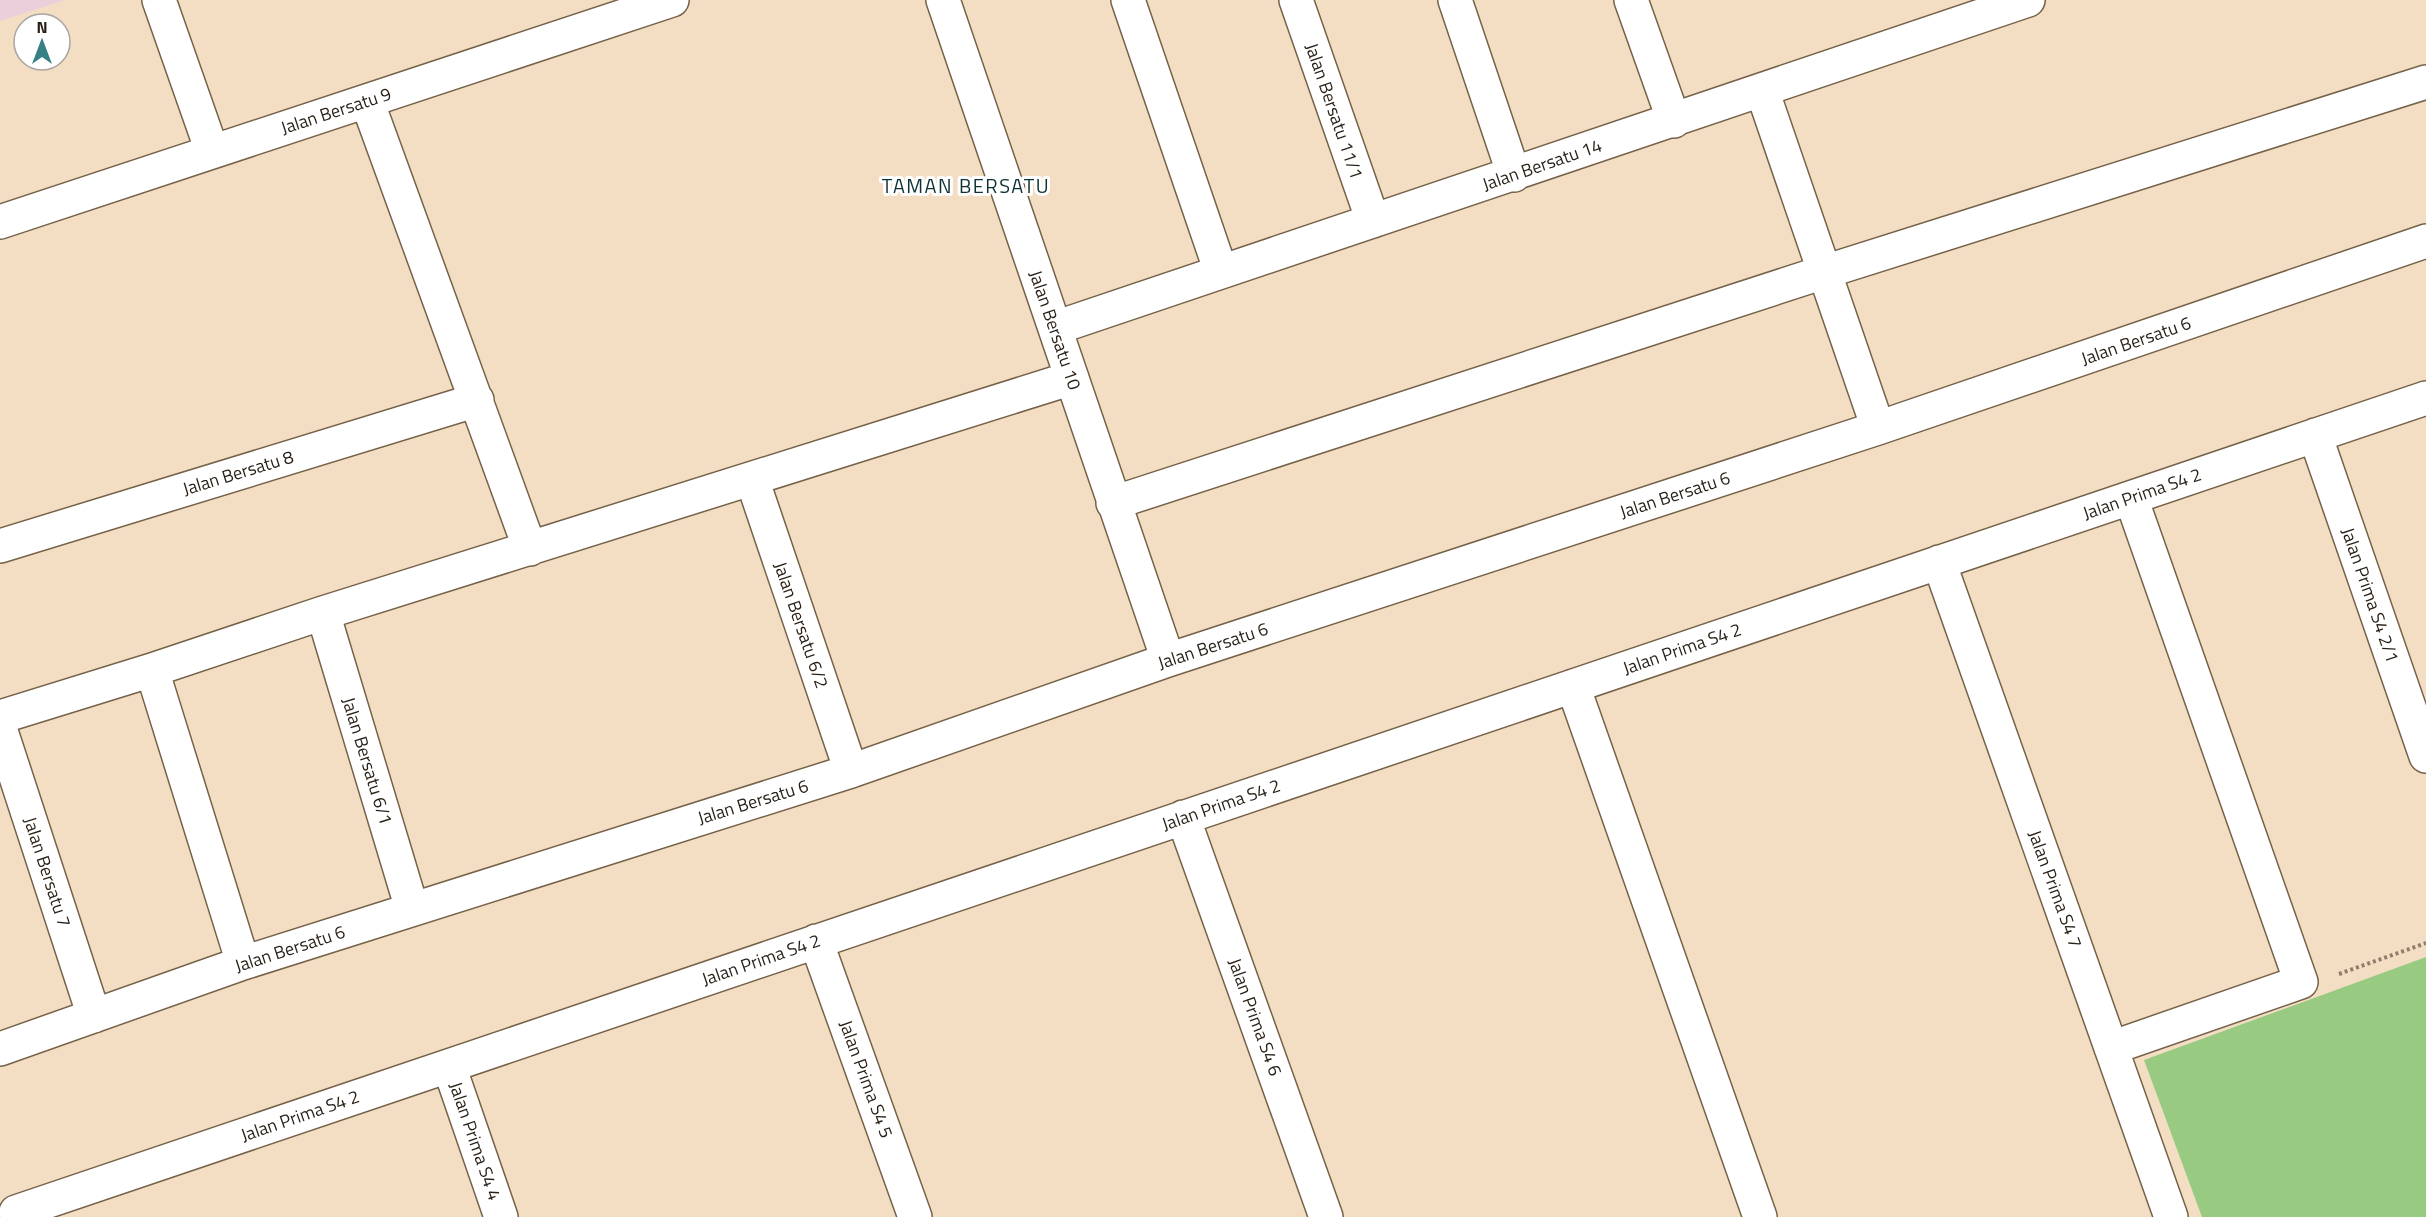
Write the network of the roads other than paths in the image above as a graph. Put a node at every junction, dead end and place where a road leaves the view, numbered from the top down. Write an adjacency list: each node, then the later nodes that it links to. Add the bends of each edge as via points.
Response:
1 (159, 0): 13 (street)
2 (672, 0): 11 (street, Jalan Bersatu 9)
3 (943, 0): 20 (street, Jalan Bersatu 10)
4 (1128, 0): 18 (street)
5 (1296, 0): 15 (street, Jalan Bersatu 11/1)
6 (1455, 0): 14 (street)
7 (1631, 0): 12 (street)
8 (2028, 0): 10 (street, Jalan Bersatu 14)
9 (2426, 82): 19 (street)
10 (1762, 90): 12 (street, Jalan Bersatu 14); 19 (street)
11 (367, 101): 13 (street, Jalan Bersatu 9); 23 (street)
12 (1674, 121): 14 (street, Jalan Bersatu 14)
13 (212, 151): 16 (street, Jalan Bersatu 9)
14 (1514, 175): 15 (street, Jalan Bersatu 14)
15 (1373, 221): 18 (street, Jalan Bersatu 14)
16 (0, 222)
17 (2426, 241): 24 (street, Jalan Bersatu 6)
18 (1221, 272): 20 (street, Jalan Bersatu 14)
19 (1824, 272): 24 (street); 28 (street)
20 (1055, 328): 21 (street, Jalan Bersatu 10)
21 (1072, 378): 26 (street); 28 (street, Jalan Bersatu 10)
22 (2426, 398): 25 (street, Jalan Prima S4 2)
23 (477, 400): 29 (street, Jalan Bersatu 8); 30 (street)
24 (1878, 428): 33 (street, Jalan Bersatu 6)
25 (2315, 435): 27 (street, Jalan Prima S4 2); 38 (street, Jalan Prima S4 2/1)
26 (752, 479): 30 (street); 39 (street, Jalan Bersatu 6/2)
27 (2131, 498): 31 (street, Jalan Prima S4 2); 45 (street, via 2301,982)
28 (1113, 503): 33 (street, Jalan Bersatu 10)
29 (0, 546)
30 (530, 549): 32 (street)
31 (1939, 562): 35 (street, Jalan Prima S4 2); 45 (street, Jalan Prima S4 7)
32 (323, 613): 34 (street); 41 (street, Jalan Bersatu 6/1)
33 (1168, 660): 39 (street, Jalan Bersatu 6)
34 (152, 670): 36 (street); 43 (street)
35 (1573, 686): 40 (street, Jalan Prima S4 2); 52 (street)
36 (0, 717)
37 (0, 728): 44 (street, Jalan Bersatu 7)
38 (2426, 756)
39 (851, 771): 41 (street, Jalan Bersatu 6)
40 (1183, 818): 42 (street, Jalan Prima S4 2); 51 (street, Jalan Prima S4 6)
41 (412, 909): 43 (street, Jalan Bersatu 6)
42 (816, 941): 47 (street, Jalan Prima S4 2); 50 (street, Jalan Prima S4 5)
43 (243, 963): 44 (street, Jalan Bersatu 6)
44 (94, 1016): 46 (street, Jalan Bersatu 6)
45 (2111, 1048): 53 (street, Jalan Prima S4 7)
46 (0, 1049)
47 (449, 1066): 48 (street, Jalan Prima S4 2); 49 (street, Jalan Prima S4 4)
48 (16, 1212)
49 (501, 1217)
50 (915, 1217)
51 (1326, 1217)
52 (1760, 1217)
53 (2171, 1217)

